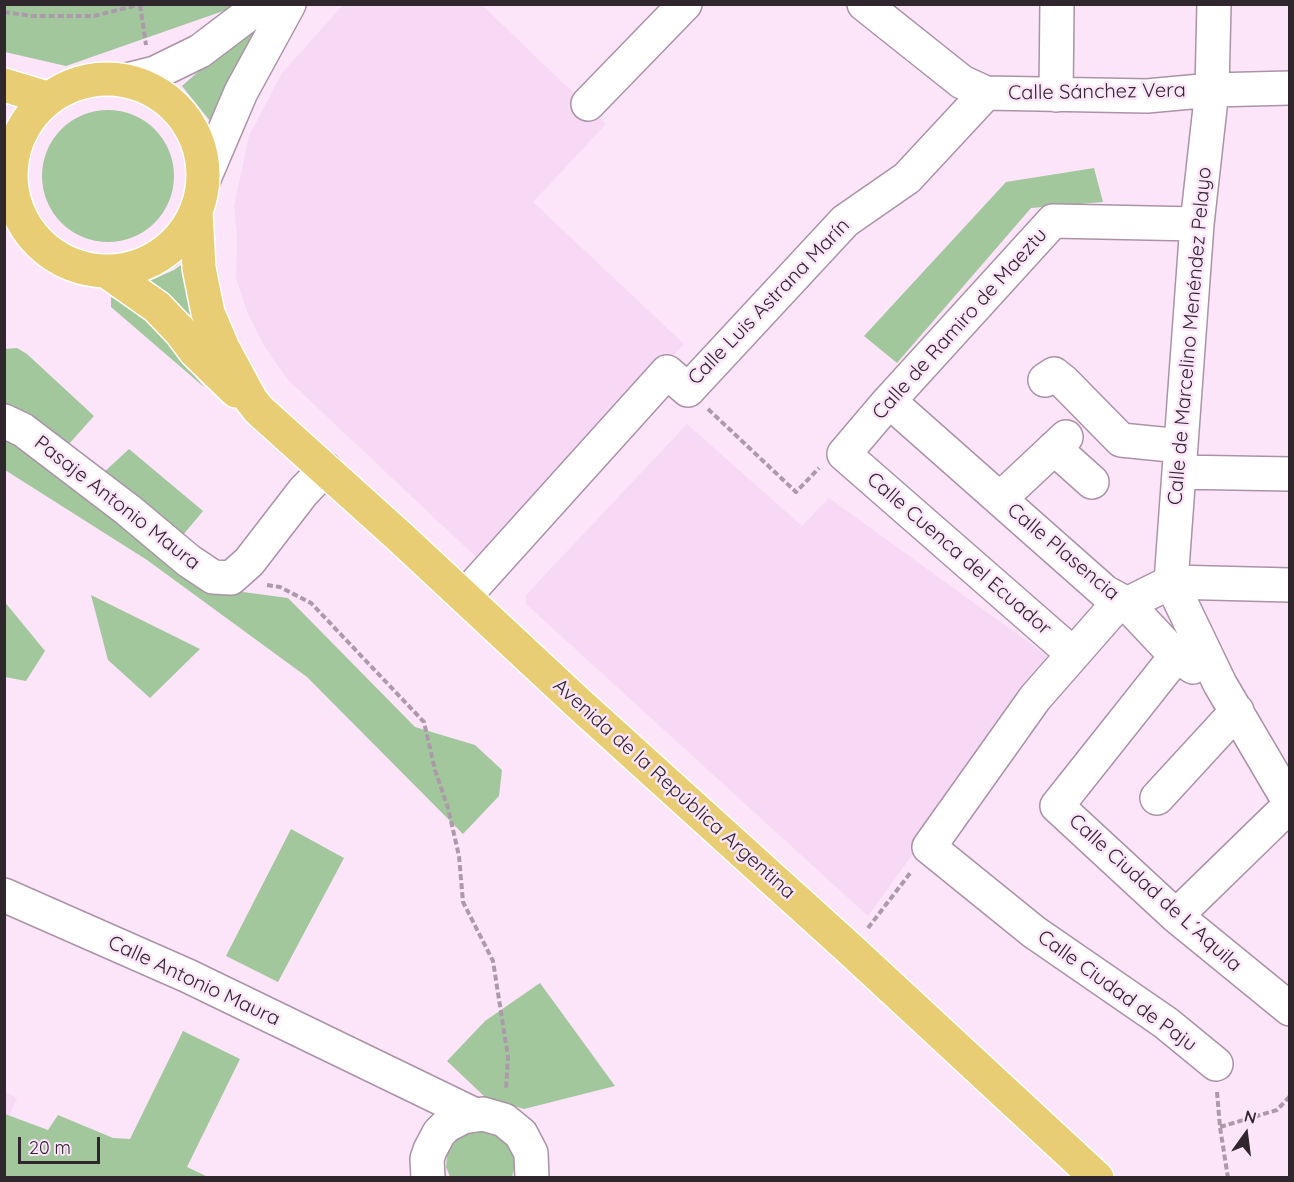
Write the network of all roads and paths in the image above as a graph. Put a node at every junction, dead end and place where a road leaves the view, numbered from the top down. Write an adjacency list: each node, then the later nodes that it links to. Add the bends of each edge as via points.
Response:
1 (262, 4): 9 (street, via 200,51)
2 (289, 4): 18 (street, via 241,92)
3 (685, 4): 16 (street)
4 (864, 4): 13 (street, Calle Sánchez Vera, via 962,82)
5 (1057, 4): 14 (street)
6 (1214, 4): 12 (street, Calle de Marcelino Menéndez Pelayo)
7 (140, 5): 8 (path, via 94,16); 9 (path, via 144,38)
8 (4, 12)
9 (141, 76): 15 (main road, via 91,79); 18 (main road, via 184,117 198,141)
10 (4, 85): 15 (main road)
11 (1290, 88): 12 (street, Calle Sánchez Vera)
12 (1212, 90): 14 (street, Calle Sánchez Vera, via 1147,96); 20 (street, Calle de Marcelino Menéndez Pelayo)
13 (986, 93): 14 (street, Calle Sánchez Vera); 23 (street, Calle Luis Astrana Marín, via 907,178 846,221)
14 (1056, 95)
15 (47, 98): 17 (main road)
16 (588, 104)
17 (8, 149): 21 (main road, via 14,200 36,241 77,267)
18 (204, 181): 19 (main road)
19 (196, 212): 21 (main road, via 181,237 160,255 134,267); 24 (main road, Avenida de la República Argentina, via 196,245 208,313)
20 (1197, 224): 25 (street, Calle de Ramiro de Maeztu, via 1053,221); 28 (street, Calle de Marcelino Menéndez Pelayo)
21 (106, 271): 24 (main road, Avenida de la República Argentina, via 157,307 218,376)
22 (1044, 380): 28 (street, via 1054,374 1121,440)
23 (688, 390): 27 (path, via 796,492 837,449); 36 (street, Calle Luis Astrana Marín, via 667,372)
24 (251, 400): 29 (main road, Avenida de la República Argentina)
25 (889, 401): 27 (street, Calle de Ramiro de Maeztu); 32 (street, Calle Plasencia)
26 (4, 421): 33 (street, Pasaje Antonio Maura, via 23,430 189,561 213,577)
27 (844, 454): 38 (street, Calle Cuenca del Ecuador)
28 (1180, 459): 30 (street); 34 (street, Calle de Marcelino Menéndez Pelayo)
29 (325, 469): 33 (street, via 249,562); 36 (main road, Avenida de la República Argentina)
30 (1290, 474)
31 (1092, 482): 32 (street, Calle Plasencia, via 1060,443)
32 (1000, 499): 37 (street, Calle Plasencia, via 1105,592)
33 (231, 578): 52 (path, via 280,587 311,603 424,722 459,856 463,902 493,961 507,1057)
34 (1171, 582): 35 (street); 37 (street); 40 (street, Calle de Marcelino Menéndez Pelayo)
35 (1290, 585)
36 (465, 596): 47 (main road, Avenida de la República Argentina)
37 (1127, 604): 38 (street, via 1113,609); 39 (street, Calle de Marcelino Menéndez Pelayo)
38 (1073, 654): 44 (street, via 1035,698)
39 (1176, 656): 40 (street, Calle de Marcelino Menéndez Pelayo); 46 (street, Calle Ciudad de L´Aquila, via 1057,806)
40 (1220, 684): 41 (street, Calle de Marcelino Menéndez Pelayo)
41 (1237, 711): 42 (street); 43 (street, Calle de Marcelino Menéndez Pelayo)
42 (1157, 798)
43 (1290, 804): 46 (street, Calle de Marcelino Menéndez Pelayo)
44 (929, 847): 47 (path); 49 (street, Calle Ciudad de Paju, via 1034,932 1166,1023)
45 (4, 895): 50 (street, Calle Antonio Maura, via 188,976)
46 (1176, 916): 48 (street, Calle Ciudad de L´Aquila)
47 (851, 950): 56 (main road, Avenida de la República Argentina)
48 (1290, 1009)
49 (1216, 1064): 53 (path, Calle Ciudad de Paju)
50 (383, 1071): 52 (street, Calle Antonio Maura); 54 (street, Calle Antonio Maura, via 421,1120)
51 (1290, 1096): 53 (path, via 1277,1110)
52 (488, 1117): 54 (street, via 463,1117 446,1126 434,1141); 55 (street, Calle Antonio Maura, via 521,1134 531,1153)
53 (1220, 1127): 57 (path, Calle Ciudad de Paju)
54 (428, 1168)
55 (532, 1178)
56 (1097, 1178)
57 (1228, 1178)

